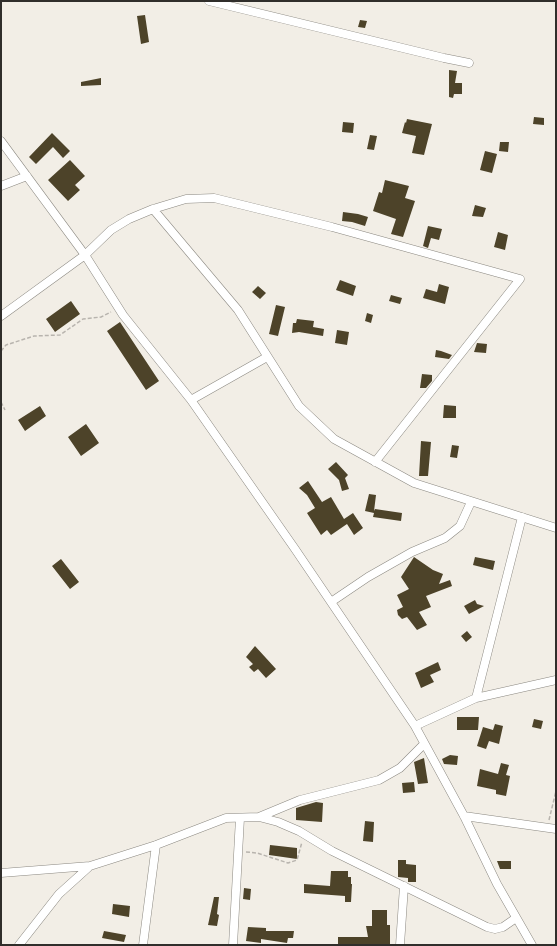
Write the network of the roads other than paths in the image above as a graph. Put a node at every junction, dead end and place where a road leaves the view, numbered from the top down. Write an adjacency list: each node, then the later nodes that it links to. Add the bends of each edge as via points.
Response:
1 (209, 1): 2 (street)
2 (469, 63)
3 (1, 141): 4 (street)
4 (27, 176): 5 (street); 7 (street)
5 (1, 186)
6 (153, 209): 7 (street, via 111,230); 9 (street, via 238,310); 11 (street, via 186,199 214,198 520,279)
7 (85, 255): 8 (street); 10 (street, via 117,307)
8 (1, 316)
9 (267, 357): 10 (street); 11 (street, via 299,406 334,439)
10 (191, 400): 15 (street)
11 (375, 462): 12 (street, via 414,483)
12 (470, 502): 13 (street); 15 (street, via 460,526 445,538 412,552)
13 (522, 517): 14 (street); 17 (street)
14 (556, 528)
15 (331, 602): 18 (street)
16 (556, 680): 17 (street)
17 (476, 698): 18 (street)
18 (414, 726): 19 (street)
19 (424, 744): 20 (street); 21 (street, via 400,768 379,780 300,800)
20 (464, 816): 23 (street); 28 (street)
21 (259, 817): 22 (street); 27 (street, via 278,822 304,834 332,851)
22 (240, 818): 24 (street, via 226,818); 31 (street)
23 (556, 829)
24 (156, 845): 25 (street); 30 (street)
25 (90, 866): 26 (street); 29 (street, via 59,894)
26 (1, 873)
27 (404, 886): 28 (street, via 486,927 503,927); 32 (street)
28 (516, 918): 33 (street)
29 (19, 945)
30 (143, 945)
31 (233, 945)
32 (400, 945)
33 (532, 945)

